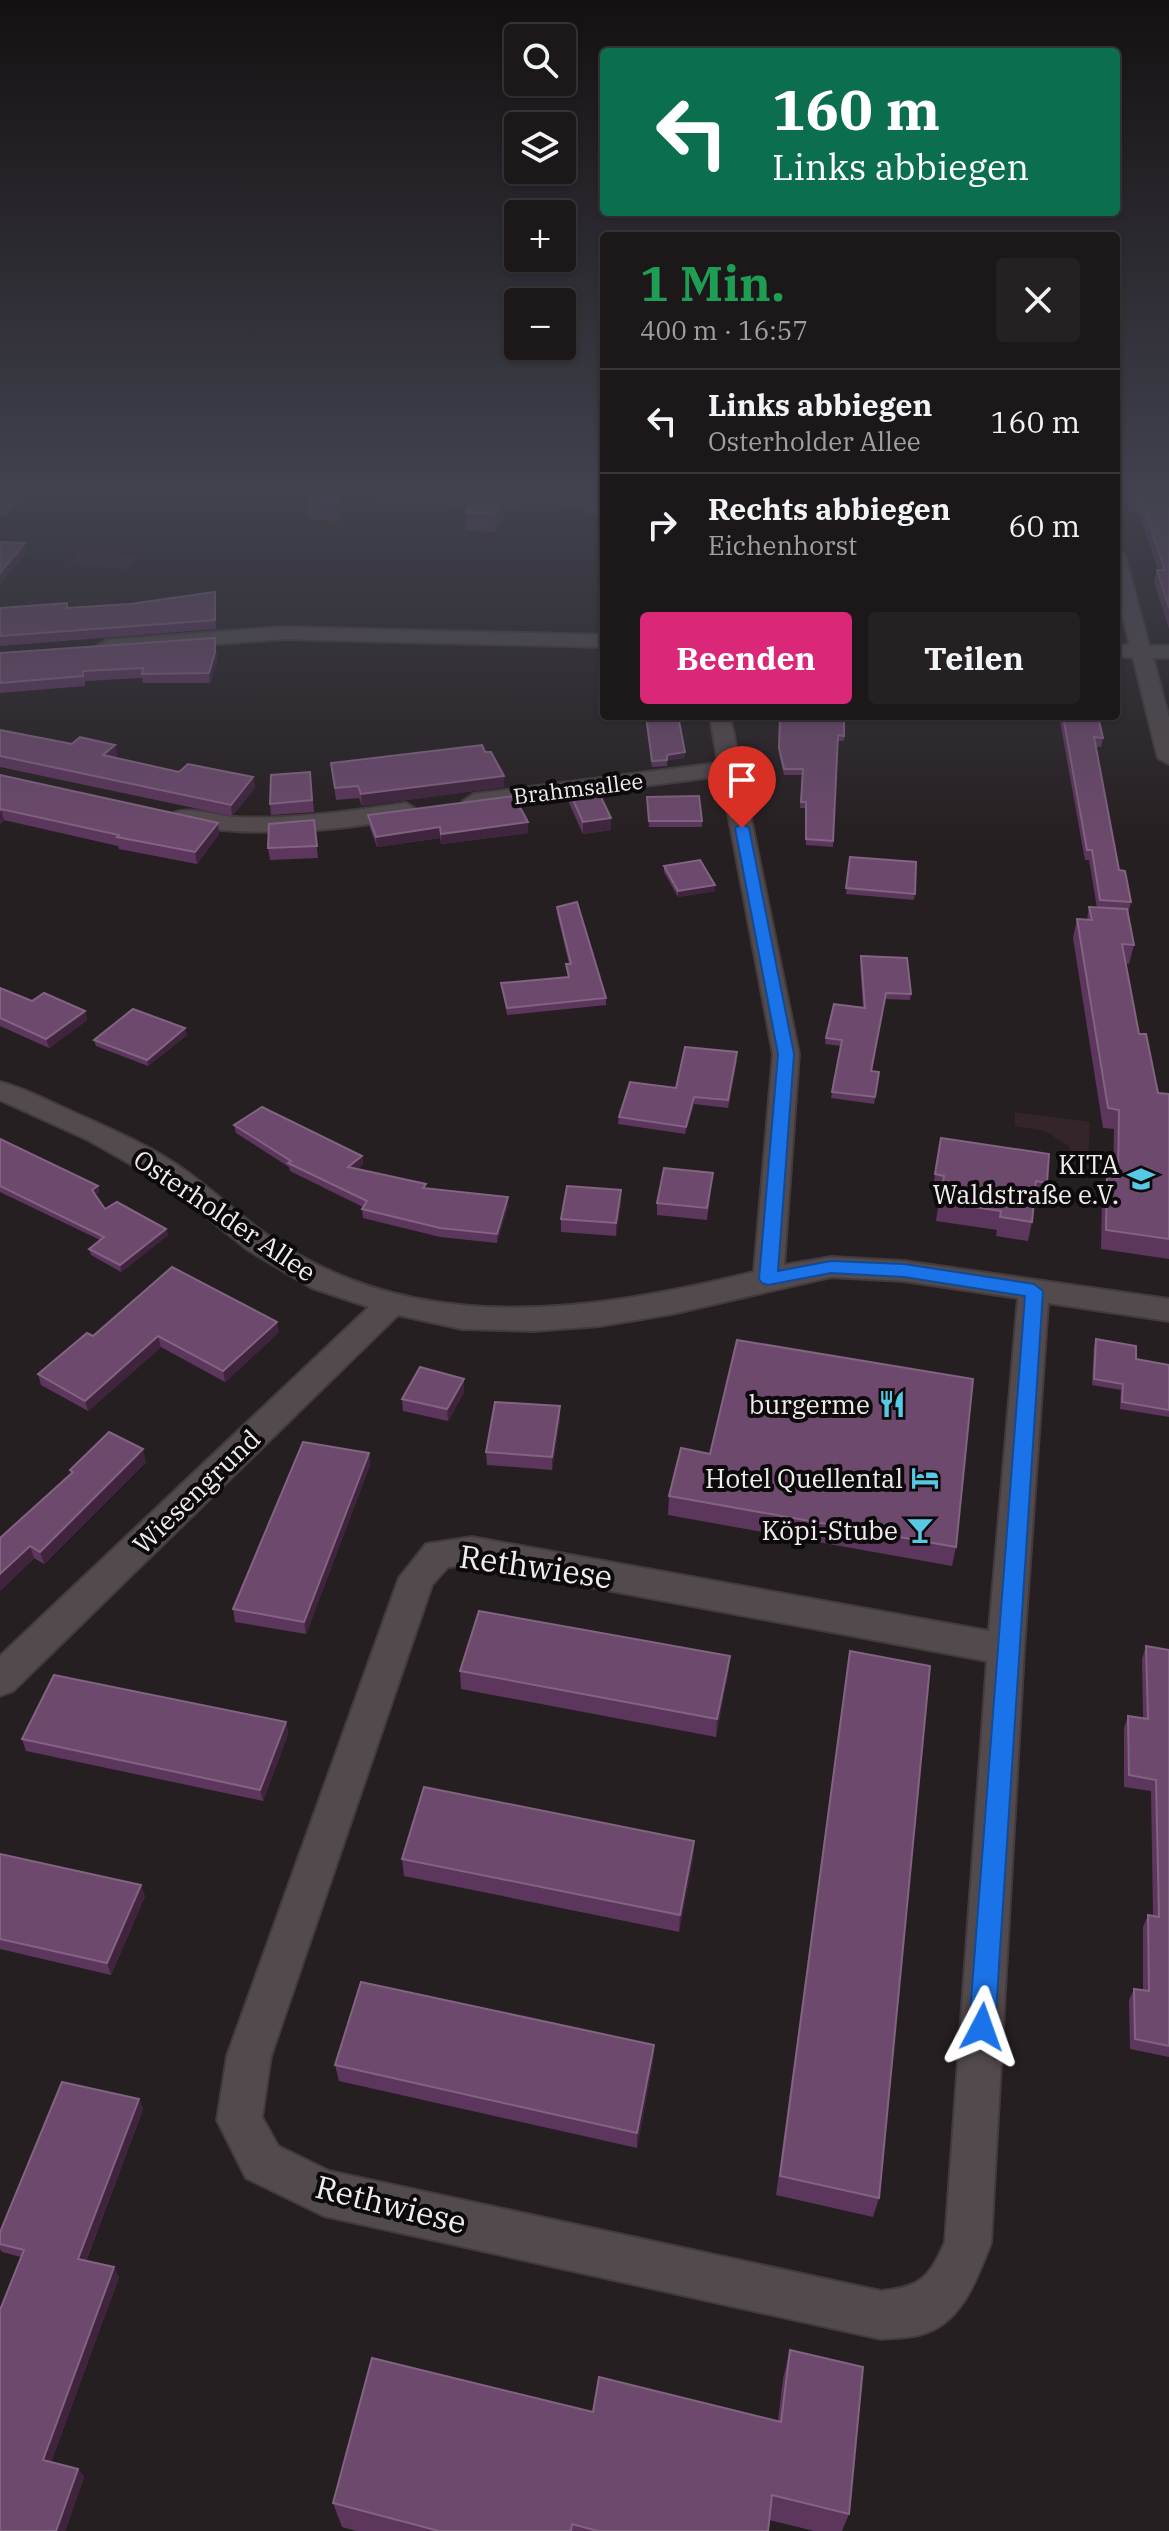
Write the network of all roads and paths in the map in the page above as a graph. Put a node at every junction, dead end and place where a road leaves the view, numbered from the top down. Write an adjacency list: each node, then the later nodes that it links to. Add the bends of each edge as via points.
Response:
1 (1131, 609): 5 (street)
2 (600, 641): 3 (street, via 284,633)
3 (80, 649)
4 (1120, 651): 5 (street)
5 (1143, 652): 6 (street); 8 (street)
6 (1169, 652)
7 (721, 720): 9 (street)
8 (1169, 758)
9 (730, 768): 10 (street, Brahmsallee, via 289,825 232,826); 12 (street, via 786,1054)
10 (153, 811)
11 (0, 1090): 14 (street, Osterholder Allee, via 174,1176 258,1243 323,1281)
12 (768, 1279): 13 (street, Osterholder Allee, via 831,1267 904,1271); 14 (street, Osterholder Allee, via 672,1303 533,1320 462,1318)
13 (1034, 1291): 15 (street, Osterholder Allee); 16 (street, Rethwiese)
14 (392, 1303): 17 (street, Wiesengrund)
15 (1169, 1310)
16 (1006, 1649): 16 (street, Rethwiese, via 472,1551 438,1554 417,1578 249,2056 239,2120 262,2162 324,2193 881,2315 920,2311 950,2284 968,2243)
17 (0, 1680)

